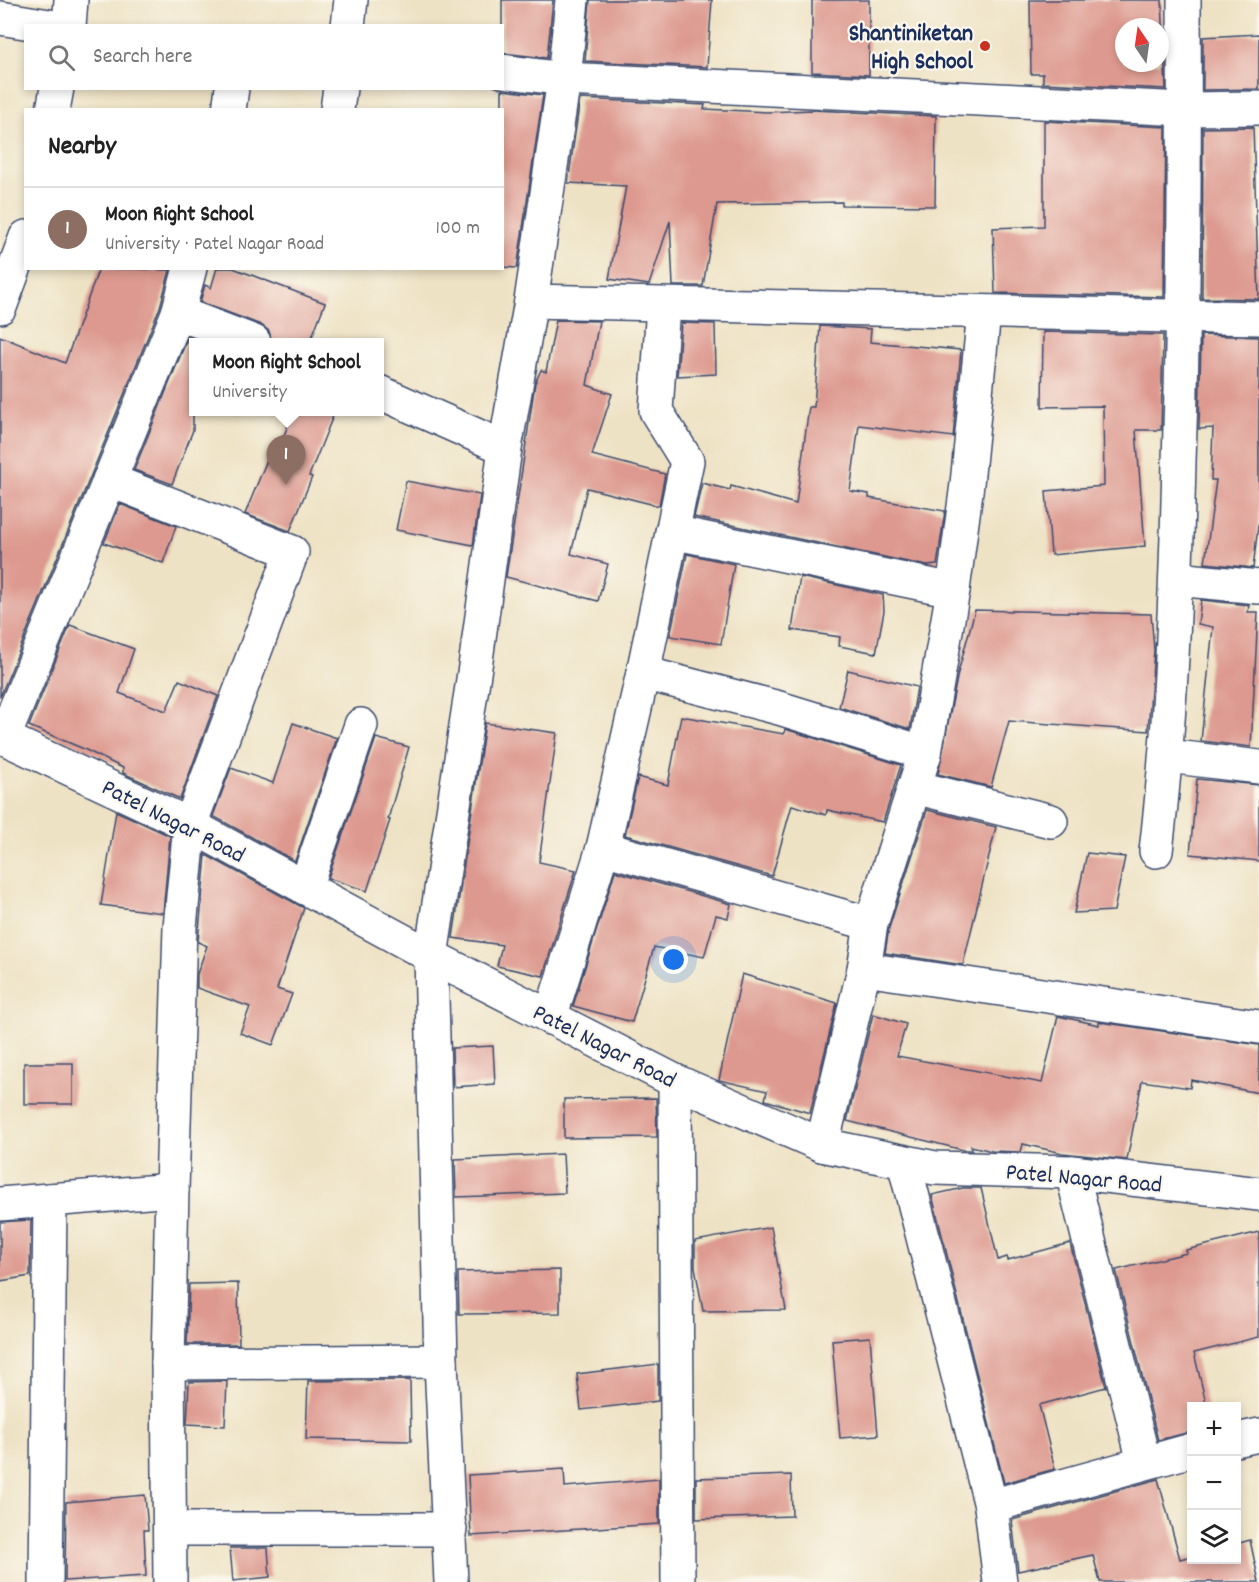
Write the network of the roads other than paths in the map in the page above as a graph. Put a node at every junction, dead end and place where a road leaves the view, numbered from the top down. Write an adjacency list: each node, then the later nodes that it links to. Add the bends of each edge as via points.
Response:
1 (72, 0): 7 (street)
2 (351, 0): 8 (street)
3 (572, 0): 10 (street)
4 (1184, 0): 18 (street)
5 (0, 18): 6 (street)
6 (37, 24)
7 (69, 24)
8 (348, 24)
9 (504, 71): 10 (street)
10 (564, 79): 18 (street); 21 (street)
11 (57, 90): 14 (street)
12 (232, 90): 15 (street)
13 (339, 90): 16 (street)
14 (53, 108)
15 (229, 108)
16 (337, 108)
17 (1259, 108): 18 (street)
18 (1185, 109): 26 (street)
19 (24, 242): 23 (street)
20 (189, 270): 25 (street)
21 (531, 301): 22 (street); 30 (street)
22 (663, 305): 24 (street); 32 (street, via 656,411 687,461)
23 (0, 307)
24 (984, 312): 26 (street); 35 (street)
25 (178, 313): 28 (street); 31 (street)
26 (1184, 315): 27 (street); 33 (street)
27 (1259, 318)
28 (244, 338)
29 (384, 394): 30 (street)
30 (505, 448): 49 (street)
31 (109, 480): 38 (street); 44 (street, via 292,552)
32 (672, 532): 35 (street); 36 (street)
33 (1176, 579): 34 (street); 40 (street)
34 (1259, 587)
35 (953, 590): 39 (street)
36 (643, 674): 39 (street, via 779,708); 45 (street)
37 (361, 725): 47 (street)
38 (2, 736): 44 (street, Patel Nagar Road)
39 (925, 753): 42 (street)
40 (1167, 756): 41 (street); 46 (street)
41 (1259, 767)
42 (914, 787): 43 (street); 48 (street)
43 (1051, 821)
44 (190, 825): 47 (street, Patel Nagar Road); 57 (street, via 180,927)
45 (603, 848): 48 (street); 51 (street)
46 (1156, 851)
47 (306, 888): 49 (street, Patel Nagar Road)
48 (871, 924): 50 (street)
49 (431, 956): 51 (street, Patel Nagar Road); 61 (street)
50 (864, 969): 52 (street); 54 (street)
51 (550, 1018): 53 (street, Patel Nagar Road)
52 (1259, 1028)
53 (675, 1081): 54 (street, Patel Nagar Road); 73 (street)
54 (822, 1144): 55 (street, Patel Nagar Road)
55 (904, 1162): 56 (street, Patel Nagar Road, via 935,1168); 67 (street)
56 (1072, 1172): 58 (street, Patel Nagar Road); 66 (street)
57 (172, 1190): 59 (street); 62 (street)
58 (1259, 1194)
59 (50, 1200): 60 (street); 70 (street)
60 (0, 1204)
61 (441, 1361): 62 (street); 69 (street)
62 (168, 1363): 68 (street)
63 (1259, 1435): 64 (street)
64 (1241, 1439)
65 (1187, 1451): 66 (street)
66 (1144, 1462): 67 (street)
67 (991, 1506): 74 (street)
68 (170, 1529): 69 (street); 71 (street)
69 (450, 1529): 72 (street)
70 (46, 1582)
71 (170, 1582)
72 (451, 1582)
73 (678, 1582)
74 (1000, 1582)

